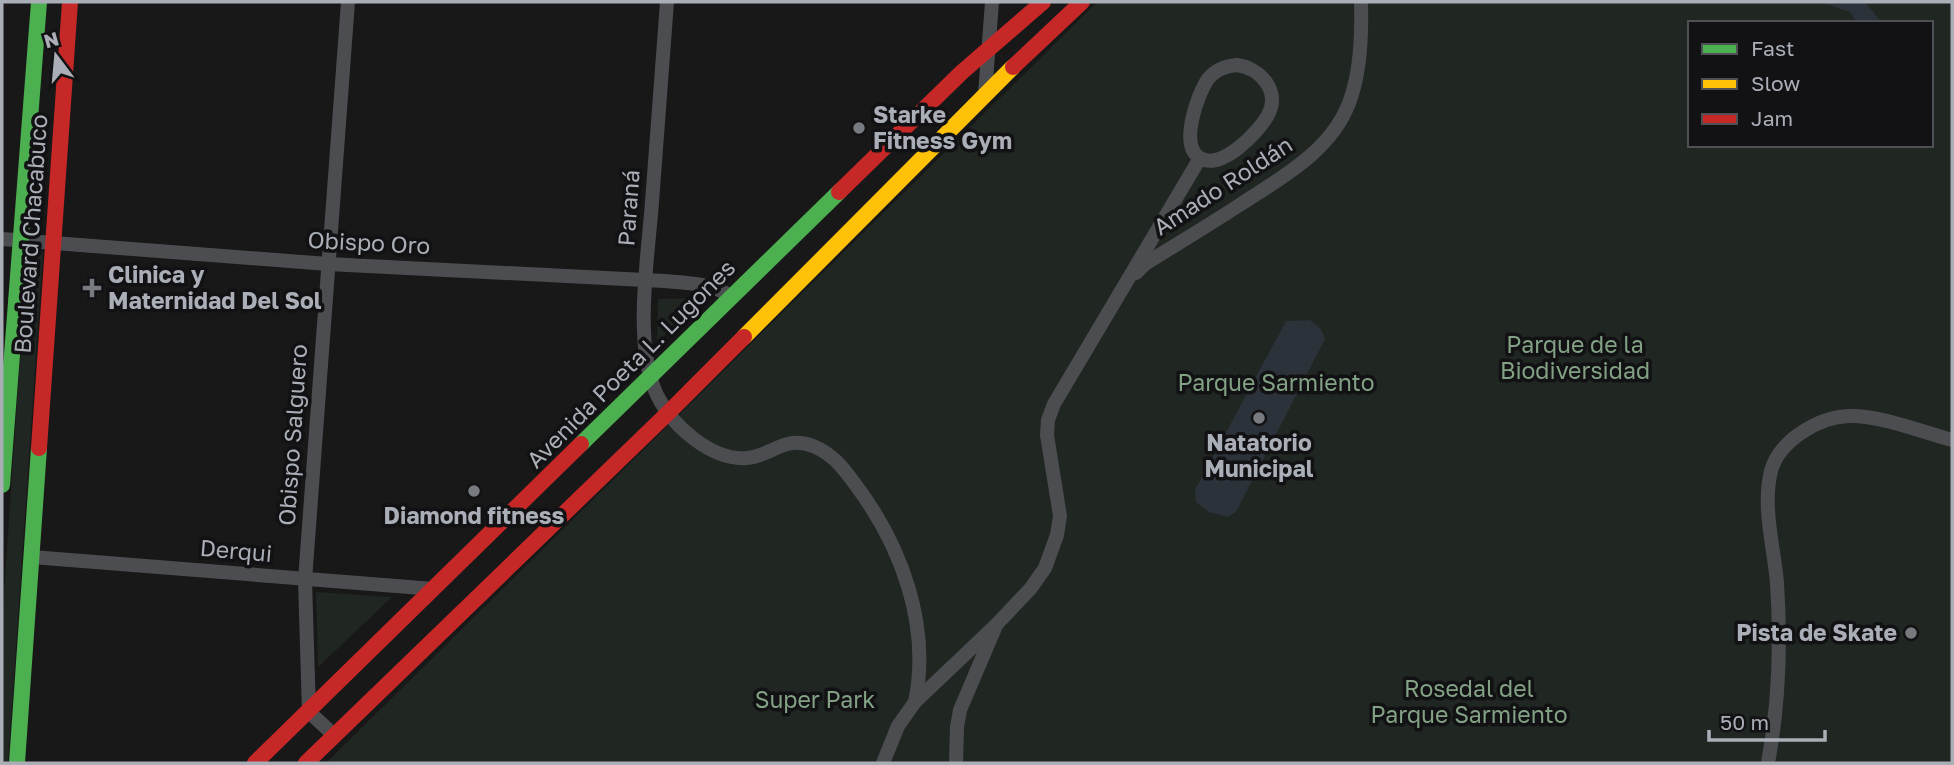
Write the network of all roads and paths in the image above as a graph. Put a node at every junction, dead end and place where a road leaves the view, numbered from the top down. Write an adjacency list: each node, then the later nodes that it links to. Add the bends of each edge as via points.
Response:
1 (39, 2): 13 (main road, Boulevard Chacabuco)
2 (70, 2): 14 (main road, Boulevard Chacabuco)
3 (348, 2): 15 (street, Obispo Salguero)
4 (667, 2): 16 (street, Paraná)
5 (992, 2): 9 (street)
6 (1043, 2): 9 (main road, Avenida Poeta L. Lugones)
7 (1082, 2): 10 (main road)
8 (1361, 2): 17 (street, Amado Roldán, via 1356,78 1349,102 1326,139 1286,175 1145,264)
9 (988, 49): 10 (street); 18 (main road, Avenida Poeta L. Lugones)
10 (985, 94): 20 (main road)
11 (1200, 158): 11 (street, via 1191,148 1189,136 1208,79 1233,65 1256,71 1270,91 1268,115 1227,157); 17 (street, Amado Roldán)
12 (2, 239): 13 (street, Obispo Oro)
13 (20, 240): 14 (street, Obispo Oro); 22 (main road, Boulevard Chacabuco)
14 (54, 242): 15 (street, Obispo Oro); 23 (main road, Boulevard Chacabuco)
15 (328, 264): 16 (street, Obispo Oro); 24 (street, Obispo Salguero)
16 (646, 280): 18 (street, Obispo Oro, via 703,284); 19 (street, Paraná, via 645,357)
17 (1127, 281): 26 (street, Amado Roldán, via 1048,420 1048,451 1060,516 1051,555 1031,588)
18 (731, 296): 19 (main road, Avenida Poeta L. Lugones)
19 (650, 376): 20 (street, Paraná); 25 (main road, Avenida Poeta L. Lugones)
20 (668, 413): 27 (street, Paraná, via 709,451 724,456 748,458 794,443 810,445 838,462 879,518 906,583 919,640); 29 (main road)
21 (1952, 440): 35 (street, via 1850,415 1816,425 1781,451 1771,470 1768,501 1779,613 1776,704)
22 (2, 485)
23 (32, 557): 24 (street, Derqui); 30 (main road, Boulevard Chacabuco)
24 (305, 580): 25 (street, Derqui); 28 (street, Obispo Salguero)
25 (435, 589): 28 (main road, Avenida Poeta L. Lugones)
26 (997, 624): 27 (street, Amado Roldán); 34 (street, via 960,710)
27 (915, 702): 33 (street, via 898,726)
28 (309, 712): 29 (street); 31 (main road, Avenida Poeta L. Lugones)
29 (335, 736): 32 (main road)
30 (17, 763)
31 (255, 763)
32 (306, 763)
33 (883, 763)
34 (956, 763)
35 (1768, 763)

